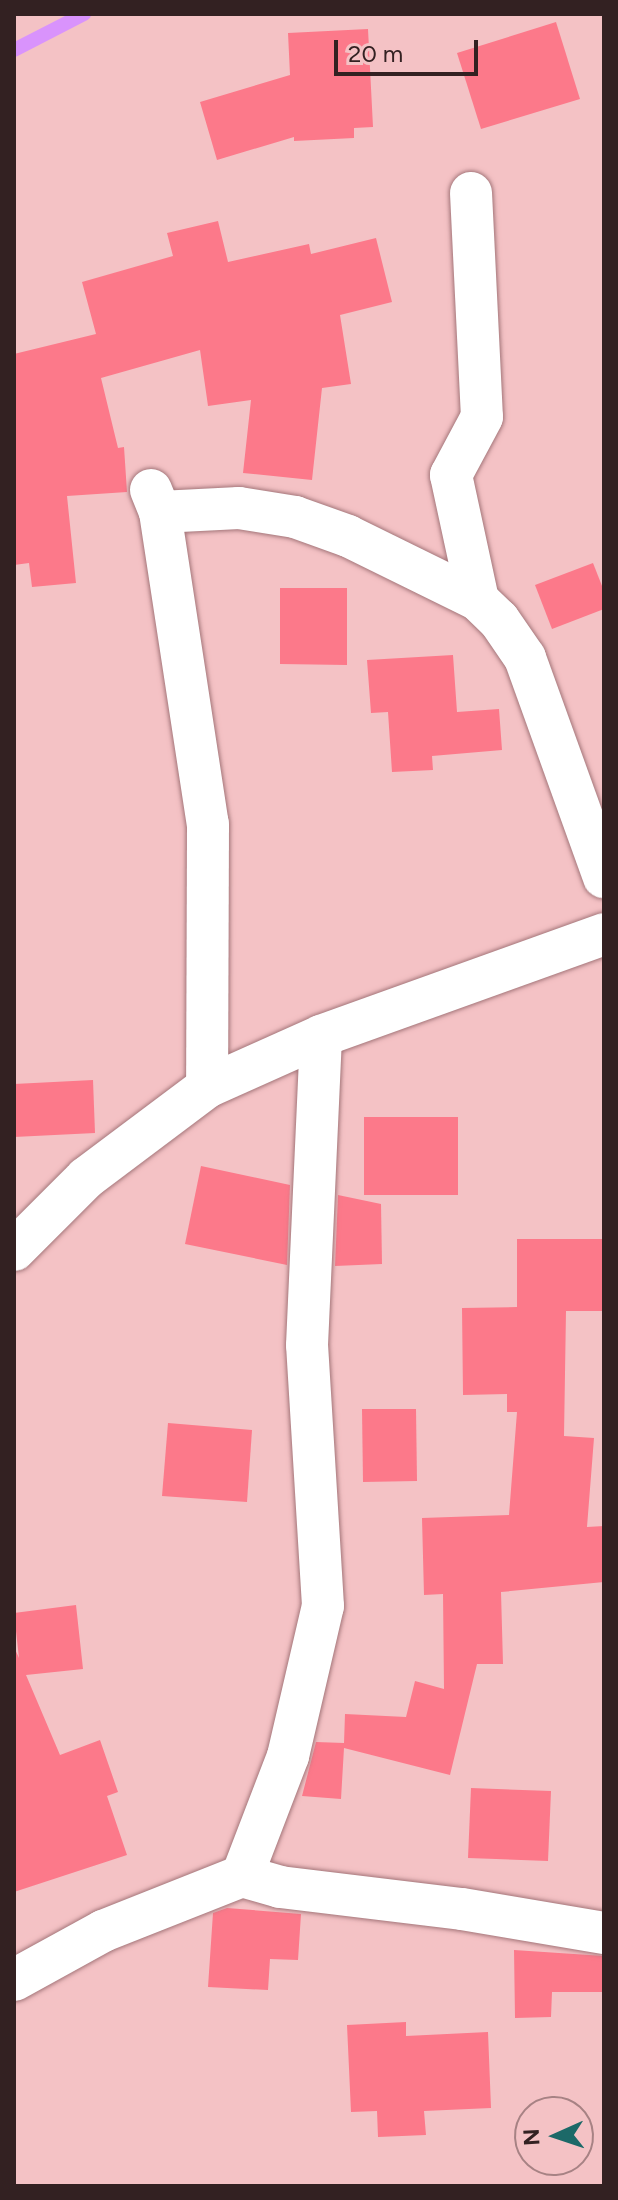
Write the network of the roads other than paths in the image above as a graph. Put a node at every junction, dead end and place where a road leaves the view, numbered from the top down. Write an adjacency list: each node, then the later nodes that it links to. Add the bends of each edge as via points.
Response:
1 (471, 193): 2 (street, via 482,417 481,429 451,475)
2 (478, 600): 3 (street, via 525,658); 6 (street, via 348,536 295,517 156,501 208,824)
3 (604, 877)
4 (604, 934): 5 (street)
5 (321, 1036): 6 (street); 8 (street, via 307,1345 323,1606 288,1756)
6 (207, 1087): 7 (street, via 86,1178)
7 (14, 1250)
8 (242, 1876): 9 (street, via 280,1887); 10 (street, via 103,1931)
9 (604, 1933)
10 (14, 1980)

